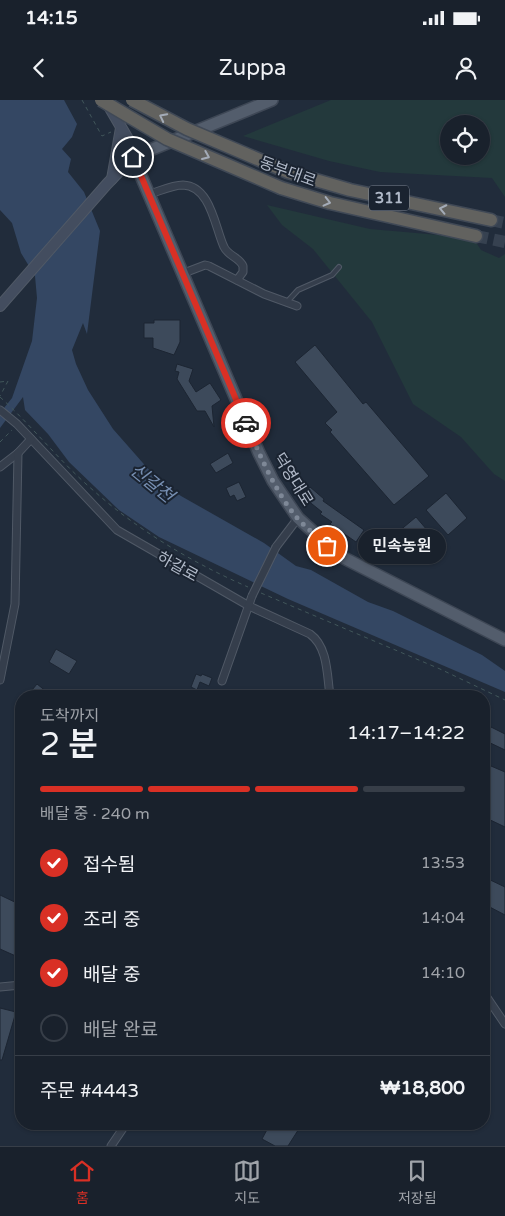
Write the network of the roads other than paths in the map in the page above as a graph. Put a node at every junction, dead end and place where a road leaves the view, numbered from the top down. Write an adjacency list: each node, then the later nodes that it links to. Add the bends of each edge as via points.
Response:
1 (103, 100): 4 (main road, 덕영대로); 9 (highway, 동부대로 / 311, one-way to 9, bridge, via 167,139 281,188 330,203)
2 (132, 100): 8 (highway, 동부대로 / 311, one-way to 2, bridge, via 350,190 288,172 187,129)
3 (272, 100): 5 (main road)
4 (121, 128): 5 (main road, 덕영대로); 6 (main road)
5 (133, 157): 6 (main road); 7 (main road, 덕영대로)
6 (110, 181): 14 (main road)
7 (150, 194): 11 (main road, 덕영대로); 12 (street, via 182,185 192,187 202,195 210,206 225,250 243,266)
8 (491, 220)
9 (476, 236)
10 (339, 267): 13 (lane, via 332,275 298,290)
11 (184, 273): 12 (street, via 205,265); 20 (main road, 덕영대로, via 259,453)
12 (237, 280): 13 (street)
13 (286, 303): 15 (street)
14 (0, 306)
15 (297, 306)
16 (0, 410): 17 (street, 하갈로)
17 (30, 439): 18 (street); 21 (street, 하갈로, via 117,530)
18 (18, 453): 19 (street); 23 (street, via 15,604)
19 (0, 467)
20 (298, 518): 21 (street, bridge, via 276,547); 22 (main road, 덕영대로, via 340,556)
21 (249, 606): 24 (street); 25 (street, 하갈로, via 318,640 325,659)
22 (505, 640)
23 (0, 680)
24 (222, 681)
25 (329, 690)
26 (15, 986): 27 (street)
27 (0, 987)
28 (490, 1002): 29 (street)
29 (505, 1024)
30 (122, 1130): 31 (street)
31 (111, 1146)

